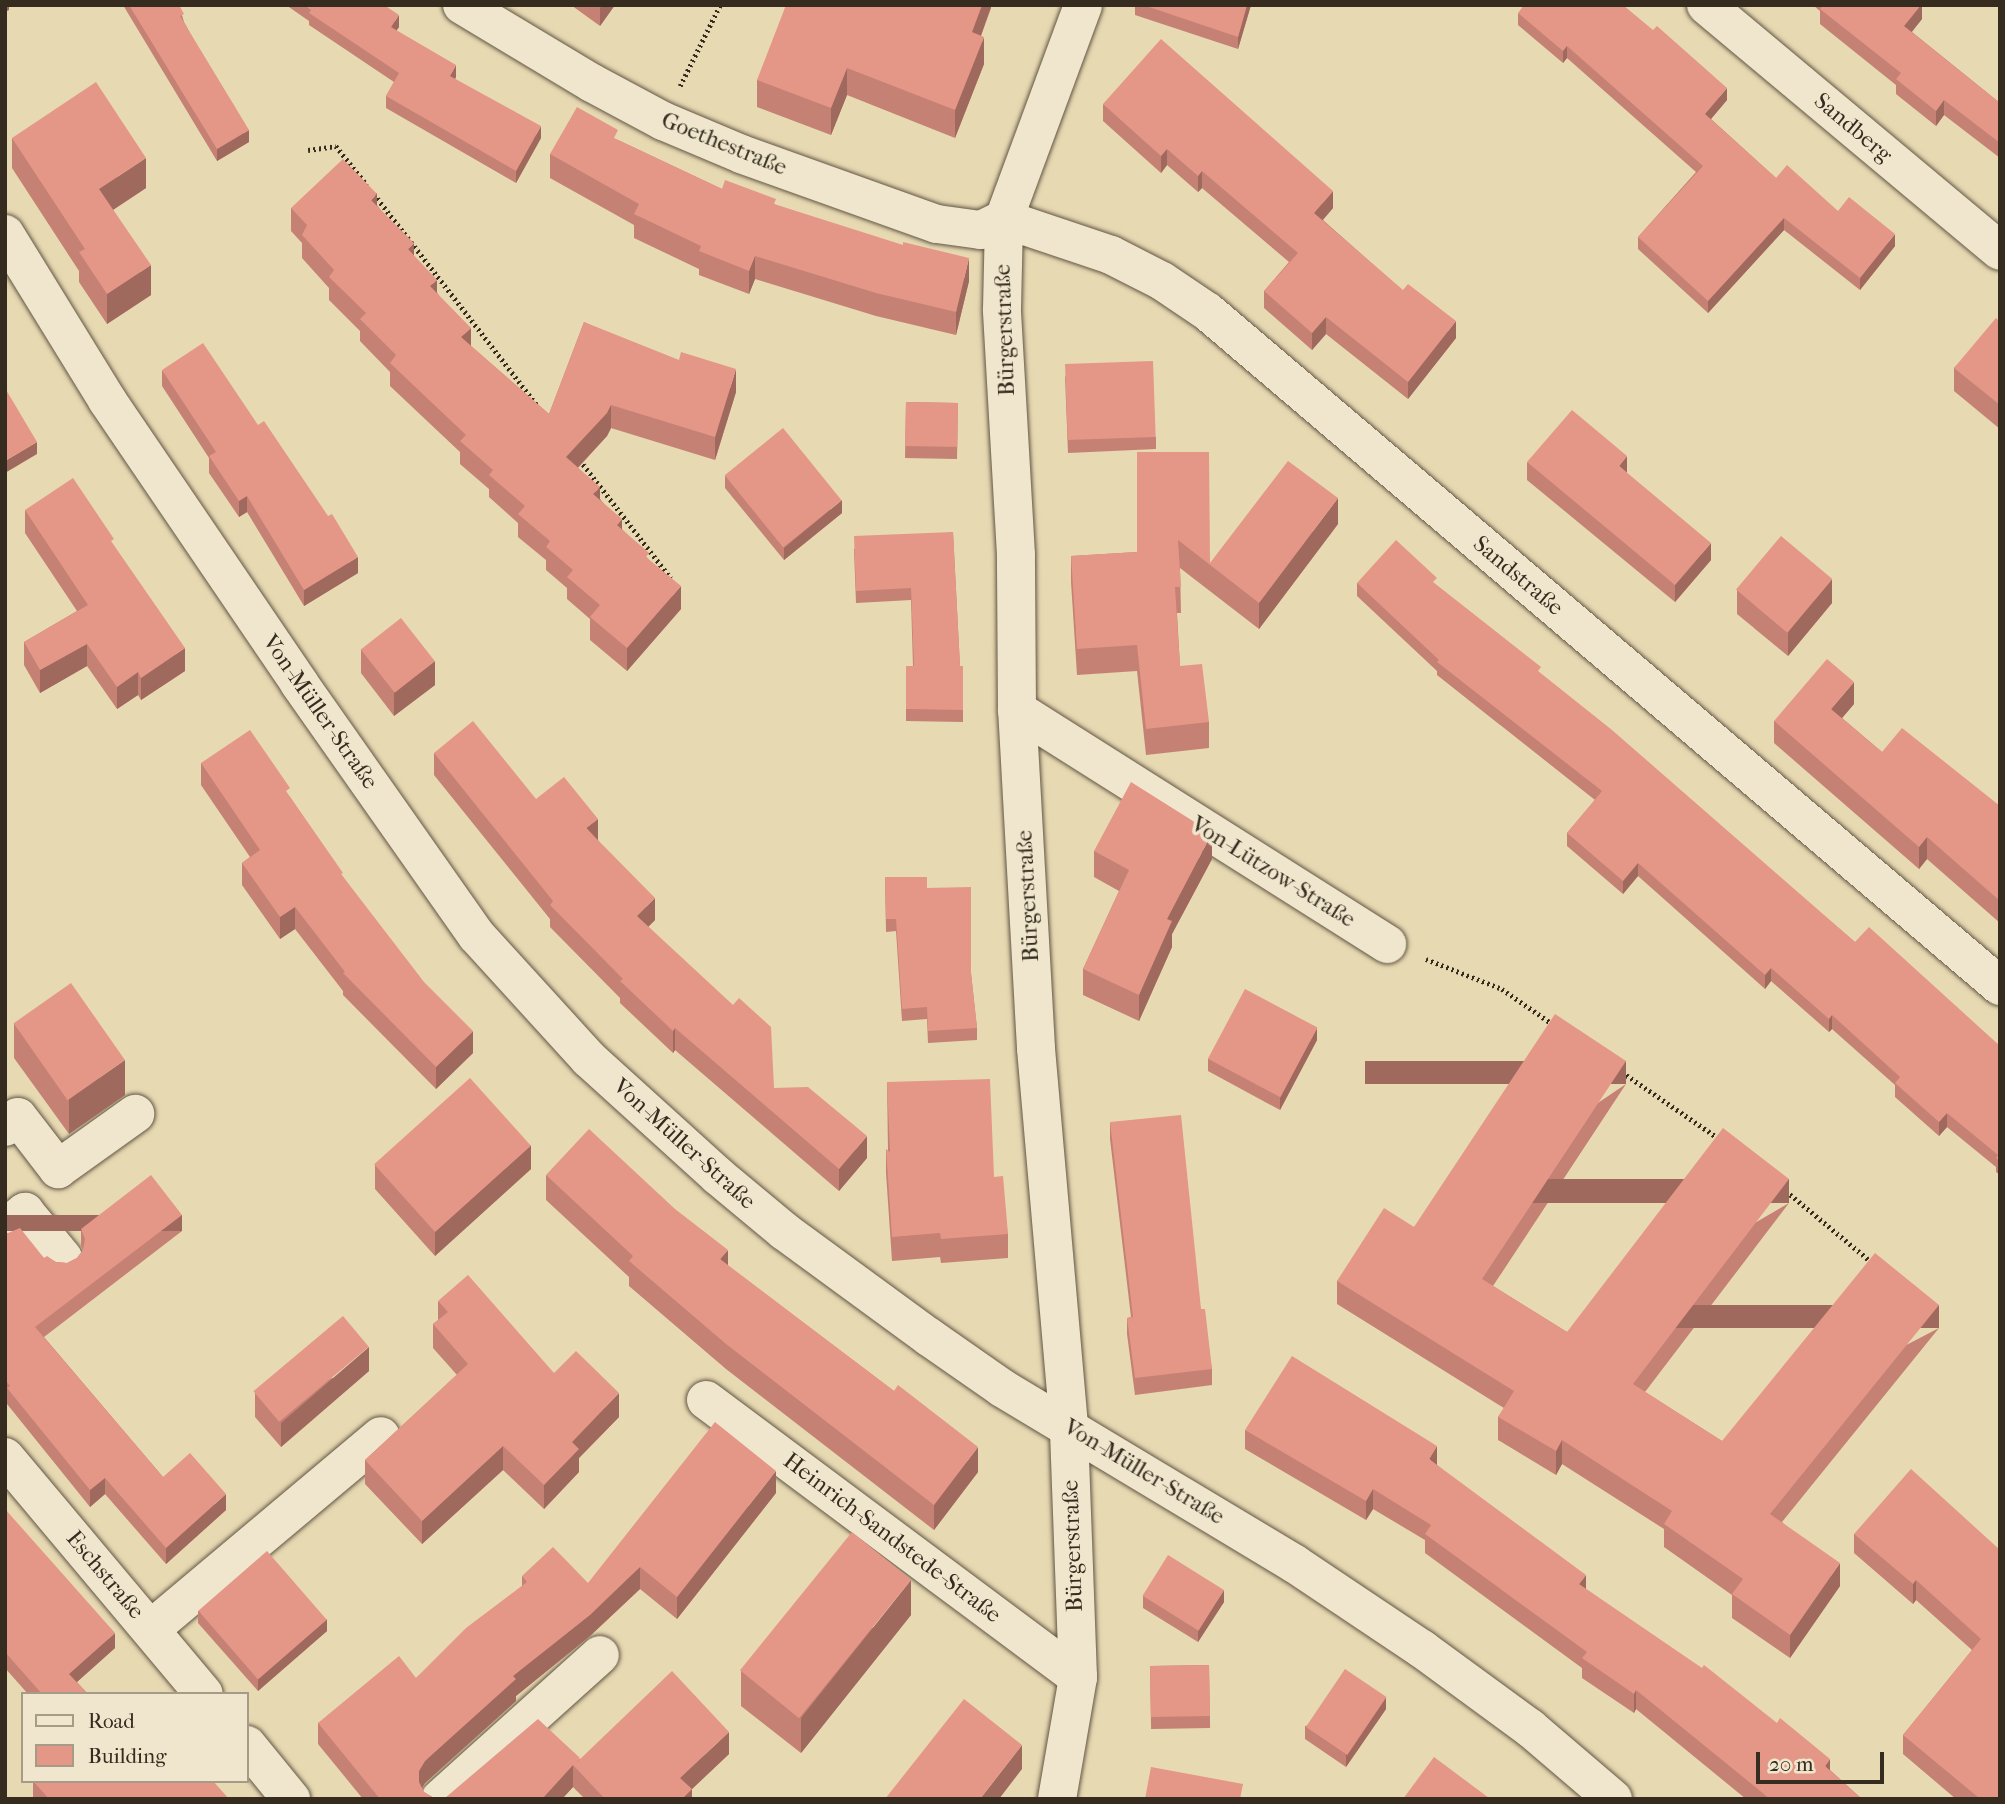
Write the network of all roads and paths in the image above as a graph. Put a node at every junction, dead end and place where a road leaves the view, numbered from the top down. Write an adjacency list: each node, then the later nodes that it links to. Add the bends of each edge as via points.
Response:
1 (463, 5): 5 (street, Goethestraße)
2 (720, 5): 5 (path)
3 (1083, 5): 7 (street, Bürgerstraße)
4 (1706, 5): 9 (street, Sandberg)
5 (663, 121): 7 (street, Goethestraße, via 937,225 981,230)
6 (308, 150): 10 (path, via 337,146)
7 (1004, 219): 13 (street, Bürgerstraße, via 1002,309 1016,555); 15 (street, Sandstraße, via 1111,255 1208,312)
8 (5, 234): 26 (street, Von-Müller-Straße, via 107,400 477,936 589,1059 784,1231 1002,1388)
9 (2000, 251)
10 (546, 416)
11 (579, 459): 12 (path)
12 (671, 578)
13 (1017, 710): 14 (street, Von-Lützow-Straße); 26 (street, Bürgerstraße, via 1037,1048)
14 (1387, 944): 16 (path, via 1502,989)
15 (2000, 986)
16 (1559, 1029)
17 (1616, 1068): 20 (path)
18 (135, 1114): 19 (street, via 58,1168 18,1117)
19 (5, 1127)
20 (1720, 1139)
21 (1783, 1188): 24 (path)
22 (5, 1228): 23 (street, via 25,1212)
23 (62, 1258)
24 (1882, 1271)
25 (706, 1400): 31 (street, Heinrich-Sandstede-Straße)
26 (1069, 1426): 31 (street, Bürgerstraße); 37 (street, Von-Müller-Straße, via 1296,1564 1422,1649 1530,1728)
27 (381, 1436): 29 (street)
28 (5, 1457): 29 (street, Eschstraße)
29 (151, 1629): 32 (street, Eschstraße)
30 (600, 1655): 35 (street)
31 (1078, 1676): 36 (street, Bürgerstraße)
32 (202, 1692)
33 (248, 1746): 34 (street)
34 (291, 1799)
35 (440, 1799)
36 (1058, 1799)
37 (1614, 1799)

